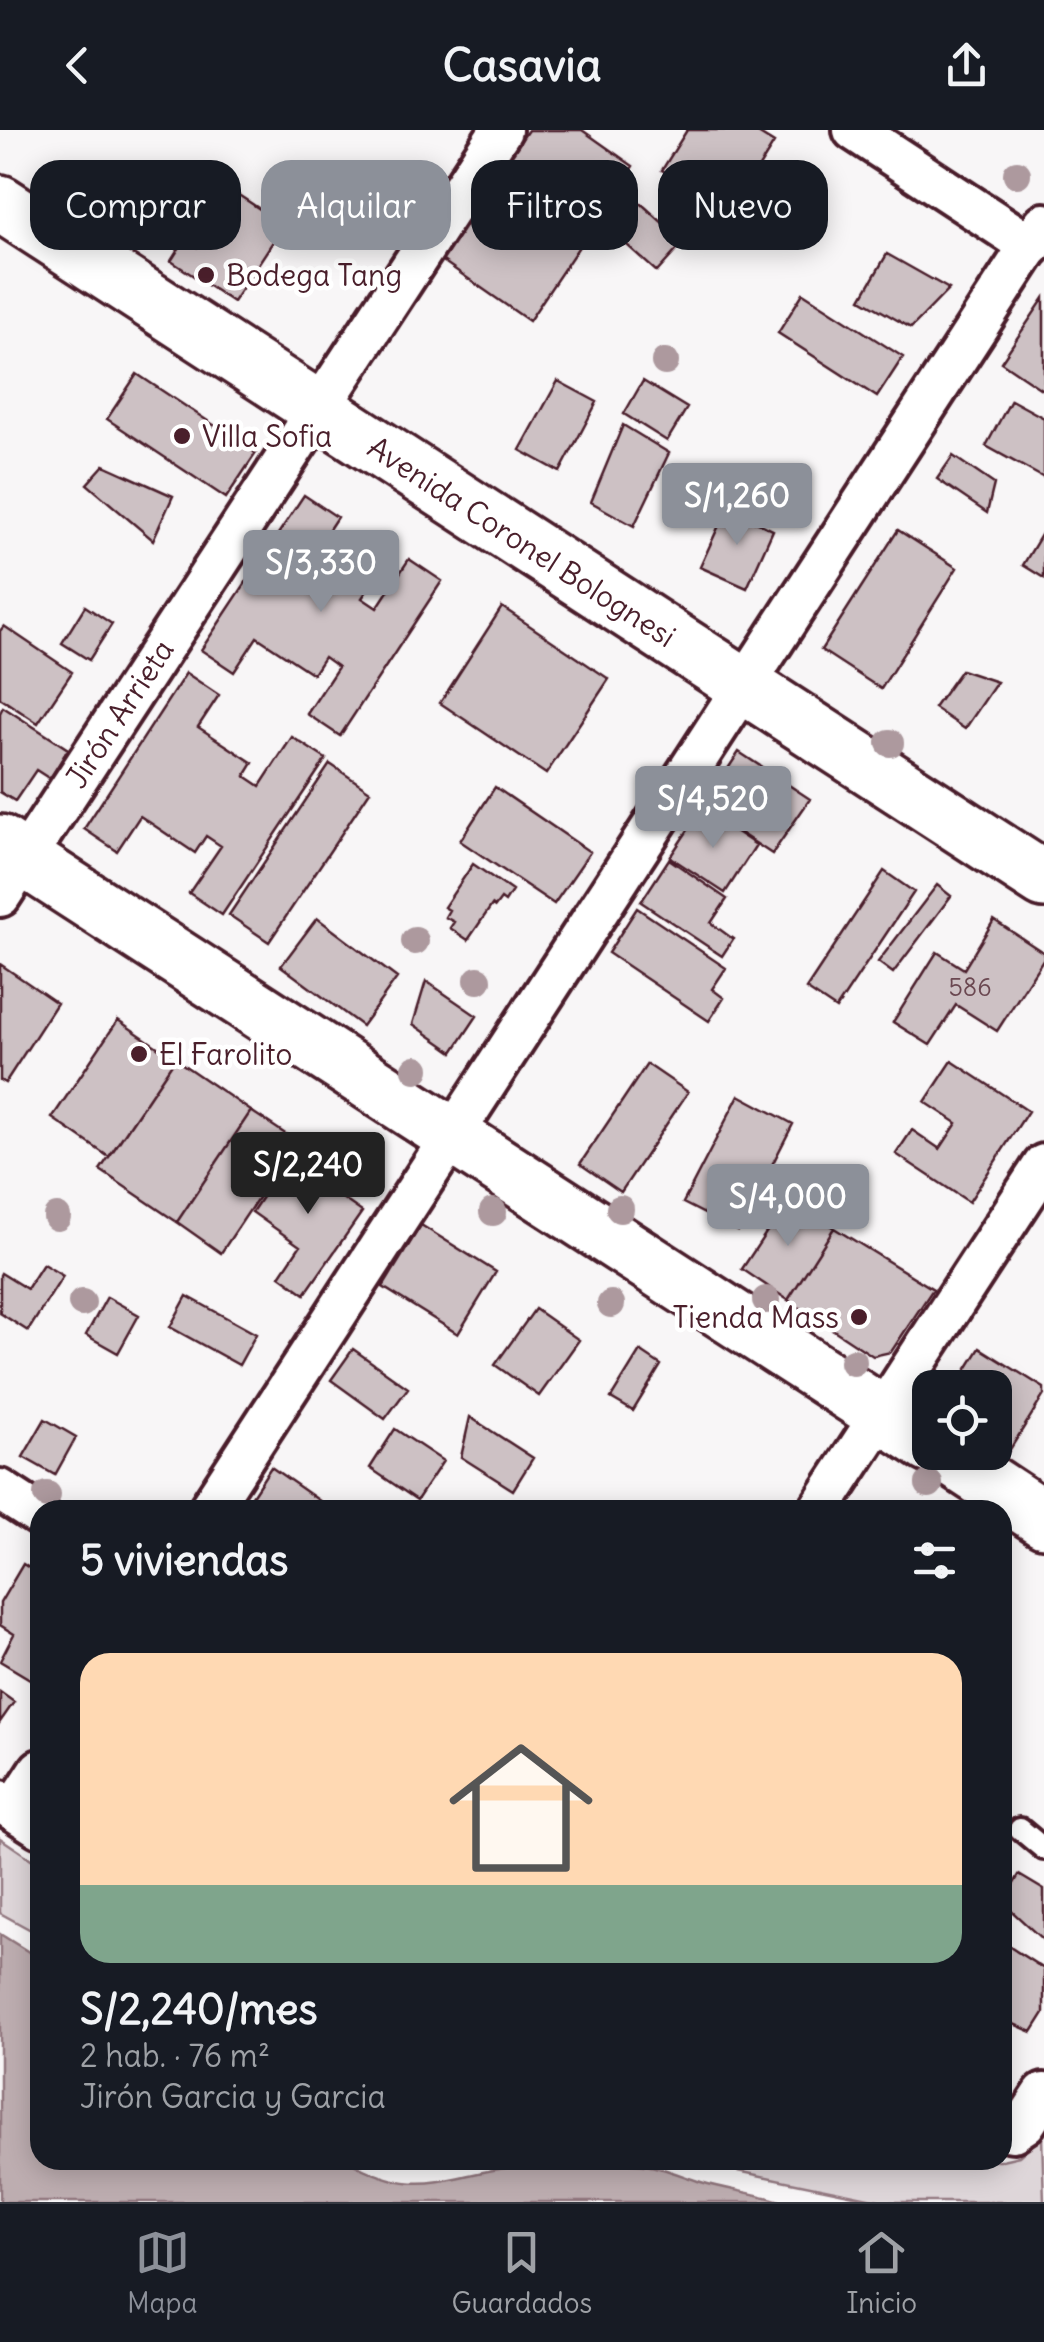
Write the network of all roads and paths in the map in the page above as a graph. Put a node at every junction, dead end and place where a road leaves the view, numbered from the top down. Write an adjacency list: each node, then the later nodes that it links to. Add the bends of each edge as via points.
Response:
1 (501, 130): 5 (street, Jirón Arrieta)
2 (854, 130): 4 (street)
3 (0, 203): 5 (main road, Avenida Coronel Bolognesi)
4 (1037, 235): 6 (street)
5 (318, 409): 6 (main road, Avenida Coronel Bolognesi); 7 (street, Jirón Arrieta)
6 (745, 686): 8 (main road, Avenida Coronel Bolognesi); 9 (street)
7 (8, 866): 9 (main road)
8 (1044, 880)
9 (452, 1136): 11 (main road); 15 (street)
10 (1044, 1164): 11 (street)
11 (882, 1414): 12 (main road); 16 (street)
12 (912, 1433)
13 (969, 1470): 18 (main road)
14 (0, 1490): 17 (street)
15 (215, 1500)
16 (826, 1500)
17 (30, 1510)
18 (1044, 1519)
19 (30, 1790): 20 (street)
20 (18, 1813)
21 (1020, 1829): 22 (lane)
22 (1044, 1849)
23 (1044, 2094): 24 (street, via 1025,2123)
24 (1012, 2128)

